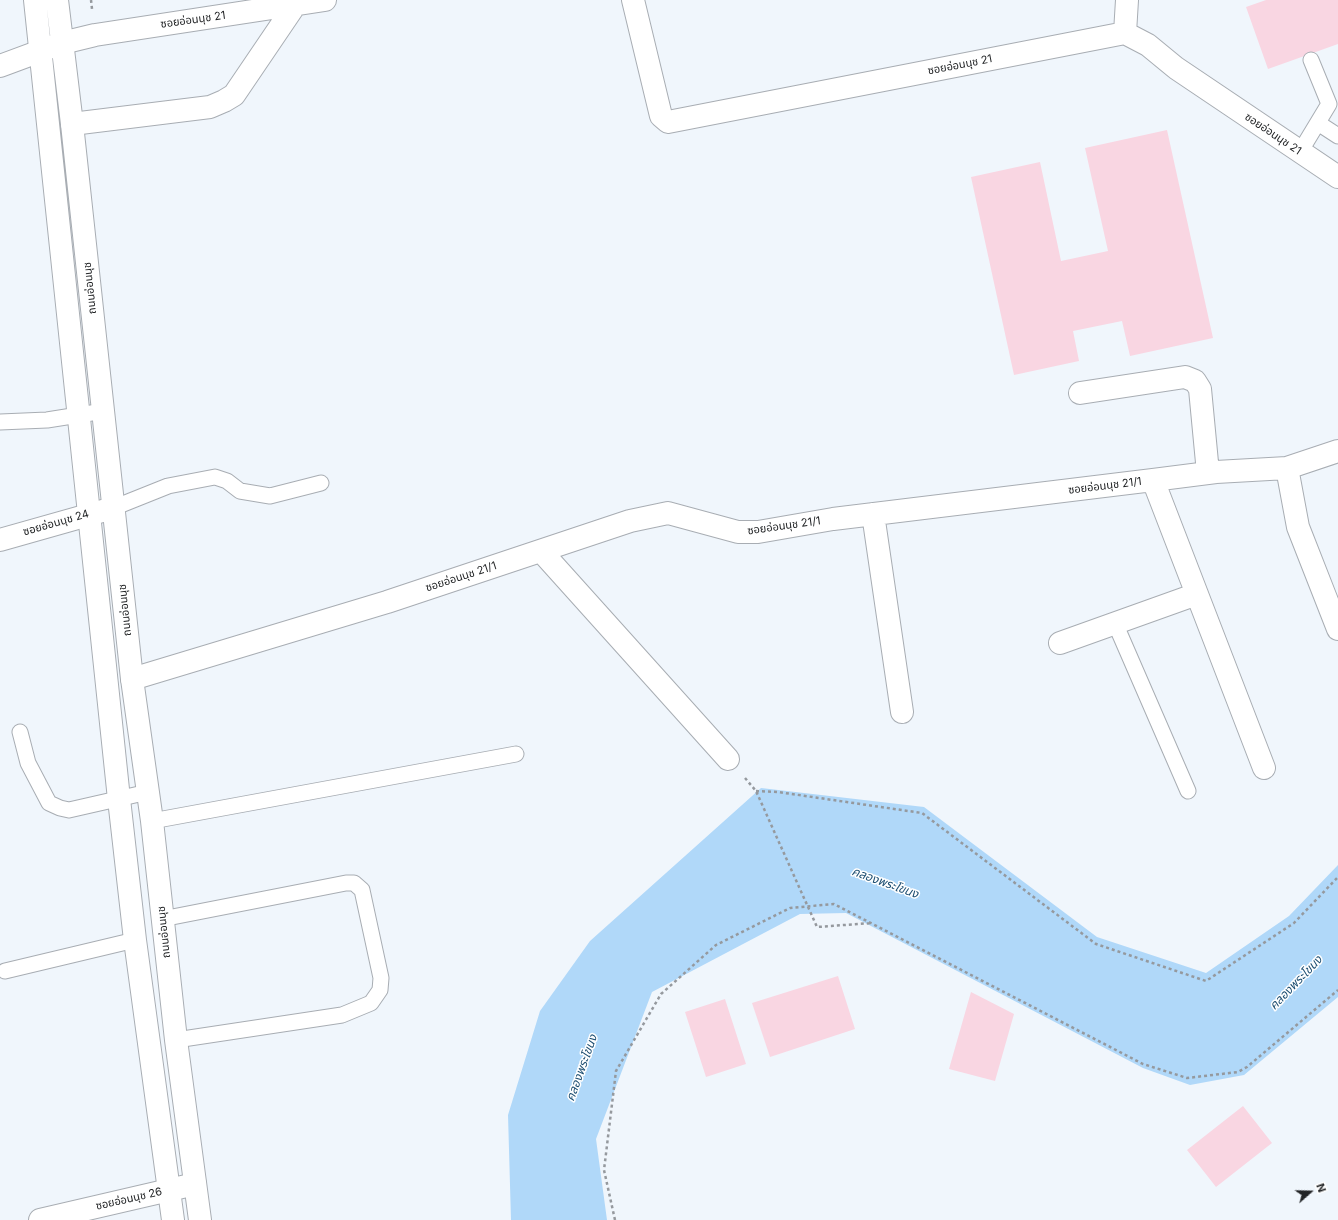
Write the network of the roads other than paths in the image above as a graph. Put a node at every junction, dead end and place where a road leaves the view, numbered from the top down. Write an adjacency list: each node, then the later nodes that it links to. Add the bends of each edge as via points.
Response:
1 (35, 0): 9 (street)
2 (57, 0): 8 (street, ถนนอ่อนนุช)
3 (325, 0): 6 (street, ซอยอ่อนนุช 21)
4 (633, 0): 7 (street, ซอยอ่อนนุช 21, via 661,116 668,122)
5 (1127, 0): 7 (street)
6 (295, 5): 8 (street, ซอยอ่อนนุช 21, via 95,35); 14 (street, via 234,95 224,102 210,107)
7 (1124, 33): 16 (street, ซอยอ่อนนุช 21, via 1148,45 1176,68)
8 (62, 44): 9 (street, ซอยอ่อนนุช 21); 14 (street, ถนนอ่อนนุช)
9 (40, 51): 11 (street, ซอยอ่อนนุช 21); 20 (street)
10 (1311, 60): 12 (lane)
11 (0, 66)
12 (1334, 102): 13 (lane)
13 (1318, 123): 15 (lane); 16 (lane)
14 (72, 124): 19 (street, ถนนอ่อนนุช)
15 (1338, 136)
16 (1300, 152): 17 (street, ซอยอ่อนนุช 21)
17 (1338, 177)
18 (1080, 393): 24 (street, via 1185,377 1195,381 1200,389)
19 (104, 411): 20 (lane); 27 (street, ถนนอ่อนนุช)
20 (79, 414): 21 (lane, via 48,420); 28 (street)
21 (0, 422)
22 (1338, 452): 23 (street, ซอยอ่อนนุช 21/1)
23 (1287, 468): 24 (street, ซอยอ่อนนุช 21/1); 34 (street, via 1298,527)
24 (1208, 473): 25 (street, ซอยอ่อนนุช 21/1)
25 (1153, 480): 29 (street, ซอยอ่อนนุช 21/1); 32 (street)
26 (321, 483): 27 (lane, via 270,496 240,491 227,480 215,477 168,486)
27 (113, 508): 28 (street, ซอยอ่อนนุช 24); 36 (street, ถนนอ่อนนุช)
28 (89, 513): 30 (street, ซอยอ่อนนุช 24); 44 (street)
29 (873, 514): 31 (street, ซอยอ่อนนุช 21/1, via 758,532 738,532 668,513 630,521); 37 (street)
30 (0, 540)
31 (541, 551): 36 (street, ซอยอ่อนนุช 21/1, via 387,602); 40 (street)
32 (1197, 594): 33 (street); 41 (street)
33 (1115, 623): 35 (street); 42 (lane)
34 (1338, 630)
35 (1060, 643)
36 (132, 680): 43 (street, ถนนอ่อนนุช)
37 (902, 712)
38 (20, 732): 44 (lane, via 28,763 49,802 69,810)
39 (516, 754): 45 (lane)
40 (728, 759)
41 (1264, 768)
42 (1188, 790)
43 (148, 792): 44 (lane); 45 (street, ถนนอ่อนนุช)
44 (119, 799): 47 (street)
45 (152, 821): 46 (street, ถนนอ่อนนุช)
46 (162, 919): 49 (street, ถนนอ่อนนุช); 49 (lane, via 354,883 362,890 381,978 380,990 371,1003 342,1015)
47 (135, 940): 48 (lane); 51 (street)
48 (5, 971)
49 (176, 1040): 50 (street, ถนนอ่อนนุช)
50 (195, 1184): 51 (street, ซอยอ่อนนุช 26); 54 (street, ถนนอ่อนนุช)
51 (169, 1190): 52 (street, ซอยอ่อนนุช 26); 53 (street)
52 (40, 1220)
53 (173, 1220)
54 (200, 1220)

